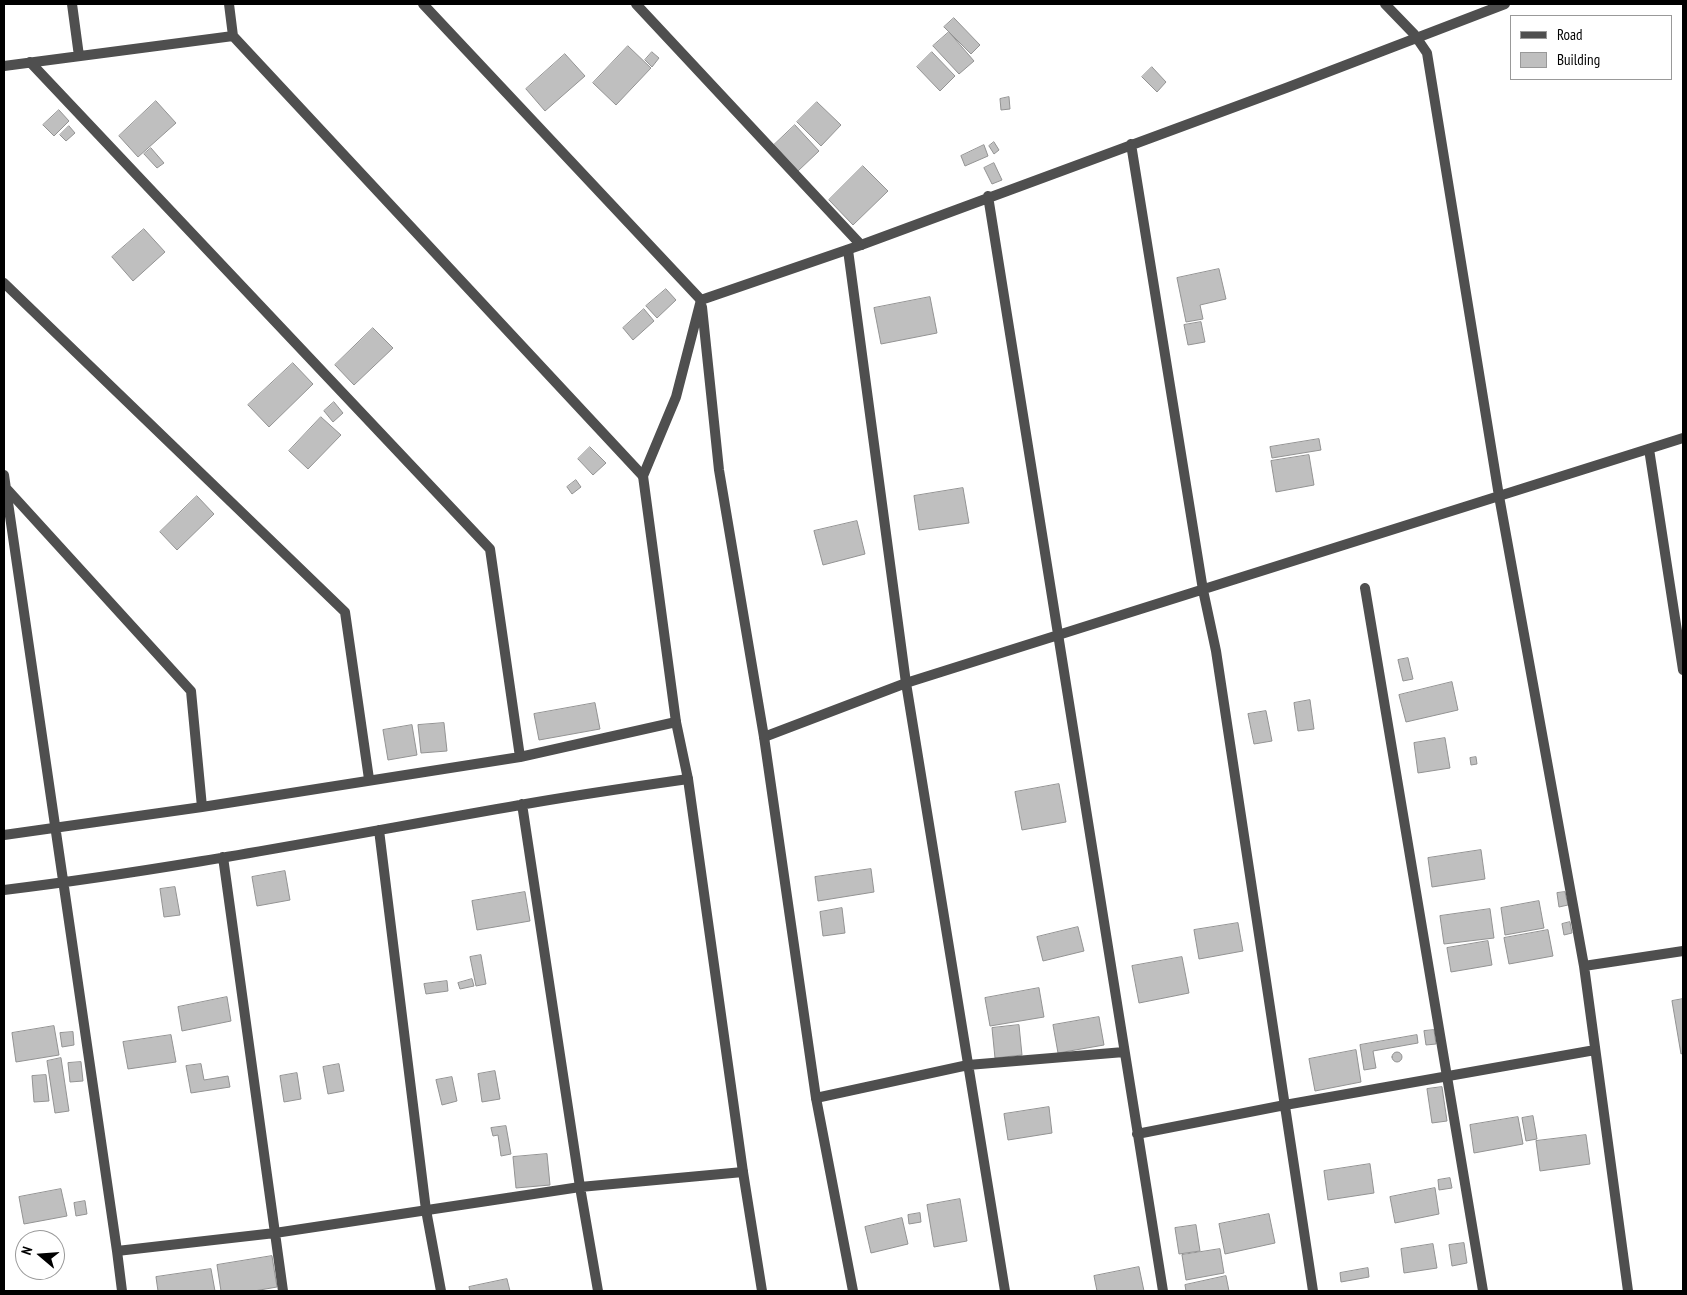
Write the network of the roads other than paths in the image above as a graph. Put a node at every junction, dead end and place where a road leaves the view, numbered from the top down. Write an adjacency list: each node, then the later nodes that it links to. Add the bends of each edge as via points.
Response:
1 (72, 4): 9 (street)
2 (229, 4): 7 (street)
3 (423, 4): 17 (street)
4 (636, 4): 14 (street)
5 (1385, 4): 8 (street)
6 (1505, 4): 8 (street)
7 (234, 36): 9 (street); 21 (street)
8 (1417, 38): 12 (street); 23 (street, via 1427,53)
9 (79, 56): 10 (street)
10 (30, 62): 11 (street); 31 (street, via 490,549)
11 (4, 66)
12 (1132, 144): 13 (street); 25 (street)
13 (988, 196): 14 (street); 26 (street)
14 (861, 245): 15 (street)
15 (848, 250): 17 (street); 28 (street)
16 (4, 283): 32 (street, via 345,612)
17 (701, 300): 21 (street, via 676,397); 30 (street, via 719,470)
18 (1683, 438): 19 (street)
19 (1649, 449): 23 (street); 27 (street)
20 (4, 475): 22 (street)
21 (643, 476): 29 (street)
22 (6, 488): 35 (street, via 191,691); 36 (street)
23 (1499, 496): 25 (street); 43 (street)
24 (1365, 588): 47 (street)
25 (1202, 590): 26 (street); 49 (street, via 1216,651)
26 (1058, 636): 28 (street); 45 (street)
27 (1683, 670)
28 (906, 683): 30 (street); 46 (street)
29 (676, 722): 31 (street); 33 (street)
30 (764, 737): 48 (street)
31 (520, 757): 32 (street)
32 (369, 779): 35 (street)
33 (688, 779): 34 (street); 51 (street)
34 (522, 804): 37 (street); 52 (street)
35 (202, 807): 36 (street)
36 (54, 828): 38 (street); 40 (street)
37 (379, 830): 39 (street); 53 (street)
38 (4, 835)
39 (223, 857): 40 (street); 54 (street)
40 (63, 883): 41 (street); 55 (street)
41 (4, 890)
42 (1683, 951): 43 (street)
43 (1584, 966): 44 (street)
44 (1595, 1050): 47 (street); 66 (street)
45 (1124, 1052): 46 (street); 50 (street)
46 (968, 1065): 48 (street); 62 (street)
47 (1447, 1077): 49 (street); 65 (street)
48 (816, 1098): 61 (street)
49 (1285, 1105): 50 (street); 64 (street)
50 (1137, 1134): 63 (street)
51 (743, 1172): 52 (street); 60 (street)
52 (580, 1187): 53 (street); 59 (street)
53 (426, 1210): 54 (street); 58 (street)
54 (275, 1233): 55 (street); 57 (street)
55 (117, 1251): 56 (street)
56 (122, 1291)
57 (283, 1291)
58 (441, 1291)
59 (598, 1291)
60 (762, 1291)
61 (853, 1291)
62 (1005, 1291)
63 (1163, 1291)
64 (1313, 1291)
65 (1483, 1291)
66 (1628, 1291)

